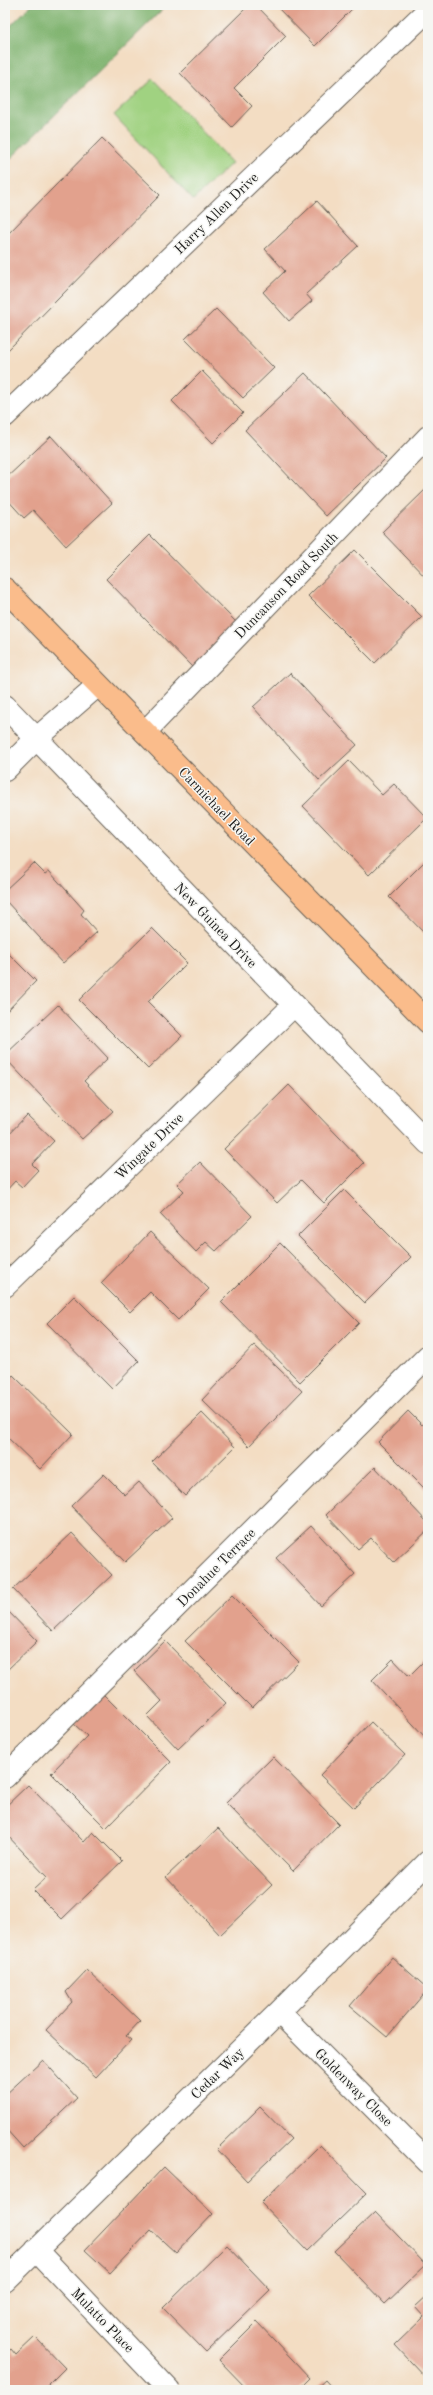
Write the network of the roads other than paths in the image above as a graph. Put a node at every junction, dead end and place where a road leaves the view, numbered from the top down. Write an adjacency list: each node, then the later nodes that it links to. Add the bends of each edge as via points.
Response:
1 (428, 10): 2 (street, Harry Allen Drive)
2 (5, 416)
3 (428, 437): 7 (street, Duncanson Road South)
4 (5, 589): 5 (main road, Carmichael Road)
5 (98, 685): 7 (main road, Carmichael Road); 8 (street)
6 (5, 706): 8 (street, New Guinea Drive)
7 (145, 732): 11 (main road, Carmichael Road)
8 (36, 739): 9 (street); 10 (street, New Guinea Drive)
9 (5, 770)
10 (293, 1006): 12 (street, New Guinea Drive); 13 (street, Wingate Drive)
11 (428, 1022)
12 (428, 1143)
13 (5, 1286)
14 (428, 1356): 15 (street, Donahue Terrace)
15 (5, 1777)
16 (428, 1862): 17 (street, Cedar Way)
17 (280, 2012): 18 (street, Goldenway Close); 19 (street, Cedar Way)
18 (428, 2162)
19 (36, 2250): 20 (street, Cedar Way); 21 (street, Mulatto Place)
20 (5, 2281)
21 (169, 2390)

